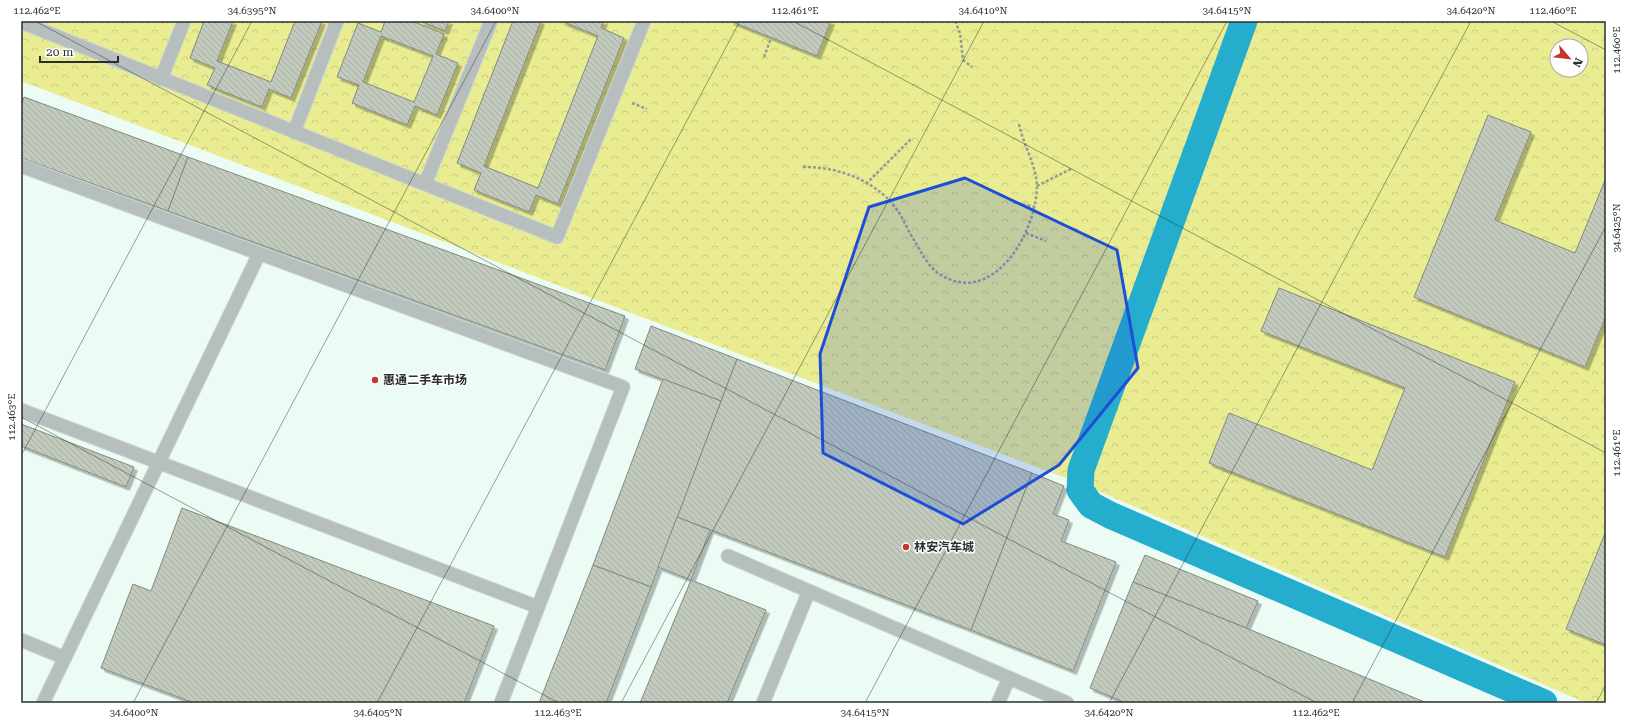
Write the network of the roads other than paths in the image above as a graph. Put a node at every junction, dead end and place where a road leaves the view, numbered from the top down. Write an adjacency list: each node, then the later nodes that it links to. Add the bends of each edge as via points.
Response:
1 (184, 21): 6 (lane)
2 (336, 21): 7 (lane)
3 (491, 21): 9 (lane)
4 (644, 21): 9 (lane, via 557,237)
5 (21, 22): 6 (lane)
6 (161, 78): 7 (lane)
7 (294, 132): 9 (lane)
8 (21, 166): 10 (lane)
9 (425, 184)
10 (259, 254): 12 (lane); 15 (lane, via 623,387)
11 (21, 410): 12 (lane)
12 (159, 463): 15 (lane); 17 (lane)
13 (728, 556): 14 (lane)
14 (809, 592): 18 (lane); 21 (lane)
15 (538, 607): 20 (lane)
16 (21, 640): 17 (lane)
17 (65, 658): 19 (lane)
18 (1009, 678): 22 (lane); 23 (lane)
19 (43, 703)
20 (500, 703)
21 (763, 703)
22 (998, 703)
23 (1067, 703)

